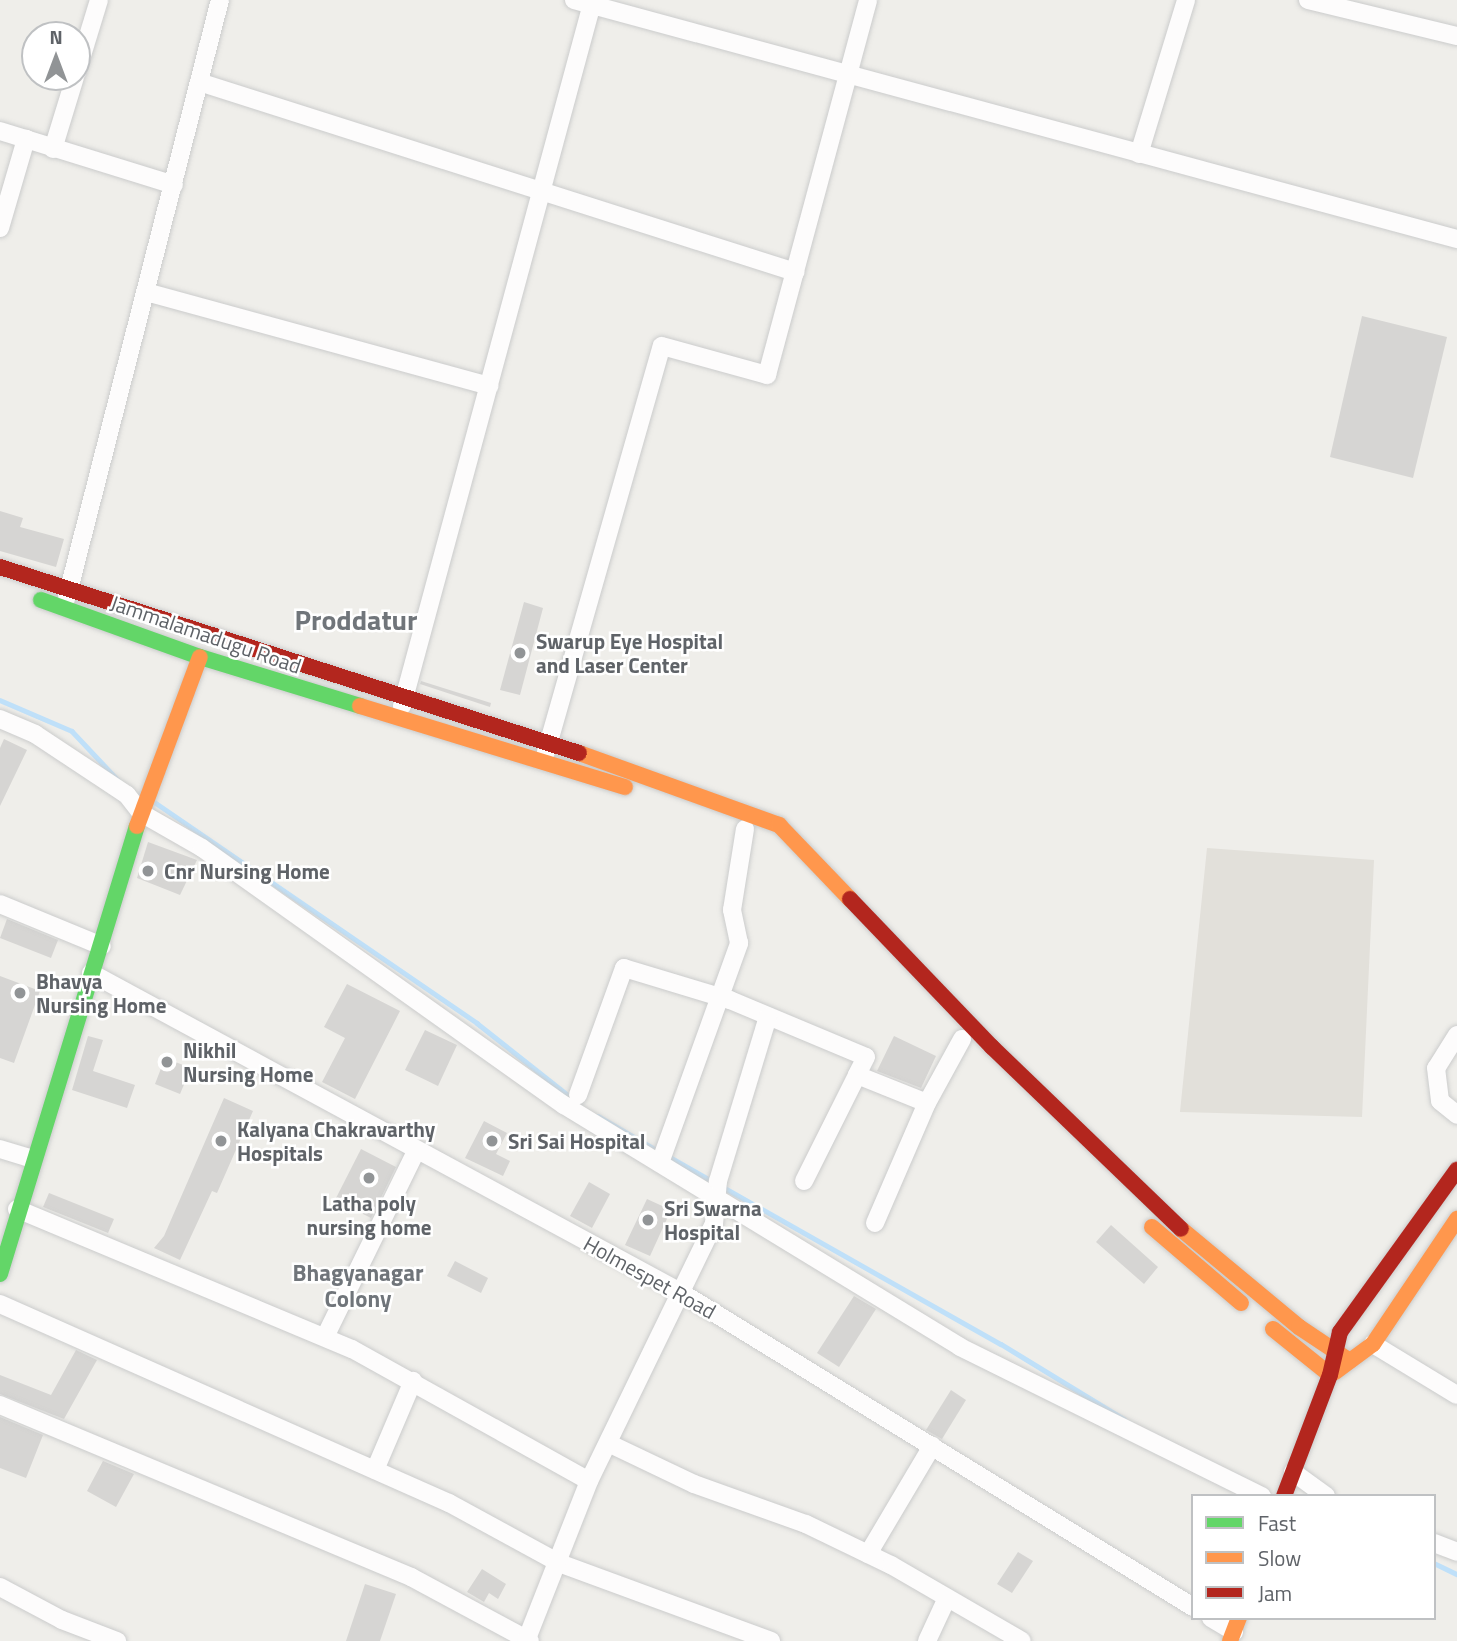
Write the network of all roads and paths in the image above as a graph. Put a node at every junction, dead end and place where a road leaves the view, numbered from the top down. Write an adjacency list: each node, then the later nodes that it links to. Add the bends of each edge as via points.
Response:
1 (99, 0): 7 (street)
2 (220, 0): 10 (street)
3 (868, 0): 9 (street)
4 (1185, 0): 15 (street)
5 (1308, 0): 8 (street)
6 (586, 2): 9 (street); 17 (street)
7 (91, 26)
8 (1457, 36)
9 (848, 75): 15 (street); 20 (street)
10 (199, 82): 16 (street); 17 (street)
11 (71, 91): 14 (street)
12 (0, 131): 13 (street)
13 (26, 139): 14 (street); 18 (street)
14 (53, 149): 16 (street)
15 (1139, 154): 19 (street)
16 (174, 185): 21 (street)
17 (541, 190): 20 (street); 22 (street)
18 (0, 228)
19 (1457, 239)
20 (795, 272): 31 (street, via 767,374 662,346)
21 (146, 292): 22 (street); 24 (street)
22 (489, 386): 28 (street)
23 (0, 567): 24 (main road)
24 (69, 589): 26 (street); 28 (main road)
25 (26, 595): 26 (main road, Jammalamadugu Road)
26 (65, 607): 27 (main road, Jammalamadugu Road)
27 (200, 657): 30 (main road, Jammalamadugu Road); 33 (main road)
28 (405, 695): 30 (street); 31 (main road)
29 (0, 719): 33 (street, via 35,734 127,794)
30 (398, 719): 32 (main road, Jammalamadugu Road)
31 (548, 742): 32 (street); 63 (main road, via 779,825 992,1047 1181,1229)
32 (543, 762): 34 (main road, Jammalamadugu Road, via 718,815)
33 (141, 813): 36 (main road); 50 (street, via 202,848 564,1105)
34 (745, 829): 38 (street, via 732,910 739,943); 41 (main road, Jammalamadugu Road, via 768,840 820,885)
35 (0, 904): 36 (street)
36 (102, 946): 37 (main road)
37 (91, 973): 48 (street, Holmespet Road); 49 (main road)
38 (718, 997): 39 (street); 44 (street, via 624,968); 50 (street)
39 (768, 1016): 42 (street, via 866,1057); 53 (street)
40 (1457, 1035): 46 (street, via 1436,1068 1440,1101)
41 (962, 1039): 43 (main road, Jammalamadugu Road); 45 (street)
42 (857, 1075): 45 (street); 52 (street)
43 (1004, 1084)
44 (578, 1095)
45 (927, 1103): 57 (street)
46 (1457, 1115)
47 (0, 1149): 49 (street)
48 (416, 1151): 59 (street, Holmespet Road); 61 (street)
49 (32, 1159): 54 (main road)
50 (660, 1163): 53 (street)
51 (1457, 1170): 63 (main road, via 1340,1332)
52 (804, 1181)
53 (717, 1197): 59 (street, via 714,1224); 73 (street, via 960,1347)
54 (17, 1209): 58 (main road); 61 (street)
55 (1137, 1212): 64 (main road, via 1185,1258)
56 (1457, 1219): 62 (main road)
57 (875, 1223)
58 (0, 1274)
59 (682, 1293): 68 (street); 69 (street, Holmespet Road)
60 (0, 1304): 70 (street)
61 (325, 1337): 65 (street)
62 (1373, 1344): 63 (main road); 66 (street)
63 (1343, 1357): 64 (main road)
64 (1330, 1376): 71 (main road)
65 (413, 1381): 70 (street); 72 (street)
66 (1457, 1395)
67 (0, 1405): 85 (street, via 411,1577)
68 (608, 1443): 72 (street); 78 (street, via 694,1484 806,1524)
69 (932, 1446): 78 (street); 82 (street, Holmespet Road)
70 (375, 1470): 79 (street, via 449,1503)
71 (1293, 1472): 74 (main road); 75 (street)
72 (589, 1481): 79 (street)
73 (1258, 1494)
74 (1285, 1494)
75 (1323, 1494)
76 (1436, 1544): 77 (street)
77 (1457, 1552)
78 (868, 1554): 81 (street)
79 (559, 1563): 85 (street); 87 (street)
80 (0, 1587): 86 (street, via 62,1620)
81 (947, 1598): 88 (street); 89 (street)
82 (1191, 1606)
83 (1214, 1620): 84 (street)
84 (1234, 1631)
85 (528, 1640)
86 (117, 1641)
87 (771, 1641)
88 (927, 1641)
89 (1022, 1641)

